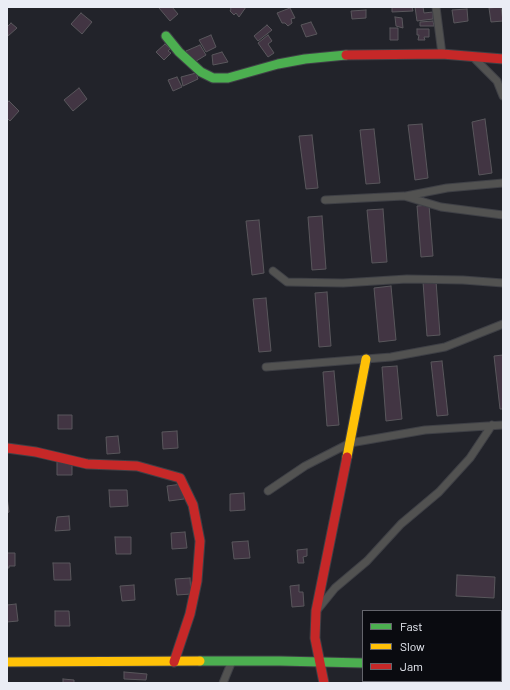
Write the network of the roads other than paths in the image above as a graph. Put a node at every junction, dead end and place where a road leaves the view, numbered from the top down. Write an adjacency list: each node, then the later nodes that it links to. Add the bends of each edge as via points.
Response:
1 (436, 7): 3 (street)
2 (166, 36): 3 (street, via 201,72 213,78 228,78 278,64 342,55)
3 (442, 54): 4 (street)
4 (472, 56): 5 (street); 6 (street, via 497,81)
5 (503, 59)
6 (503, 96)
7 (503, 183): 8 (street, via 448,188)
8 (404, 196): 9 (street); 10 (street, via 441,207)
9 (325, 200)
10 (503, 215)
11 (273, 271): 12 (street, via 287,282 343,283 407,279)
12 (503, 283)
13 (503, 324): 14 (street, via 445,347)
14 (366, 359): 15 (street); 18 (street)
15 (266, 367)
16 (492, 425): 17 (street); 18 (street, via 425,430); 21 (street, via 470,458 439,492 401,524 367,560 335,588)
17 (503, 425)
18 (350, 443): 20 (street, via 305,466); 21 (street)
19 (7, 448): 24 (street, via 87,464 137,466 180,478 193,506 200,541 197,581)
20 (268, 491)
21 (316, 611): 25 (street, via 315,638)
22 (232, 661): 24 (street); 25 (street); 27 (street)
23 (7, 662): 24 (street)
24 (174, 662)
25 (320, 662): 26 (street); 28 (street)
26 (362, 663)
27 (223, 683)
28 (324, 683)

